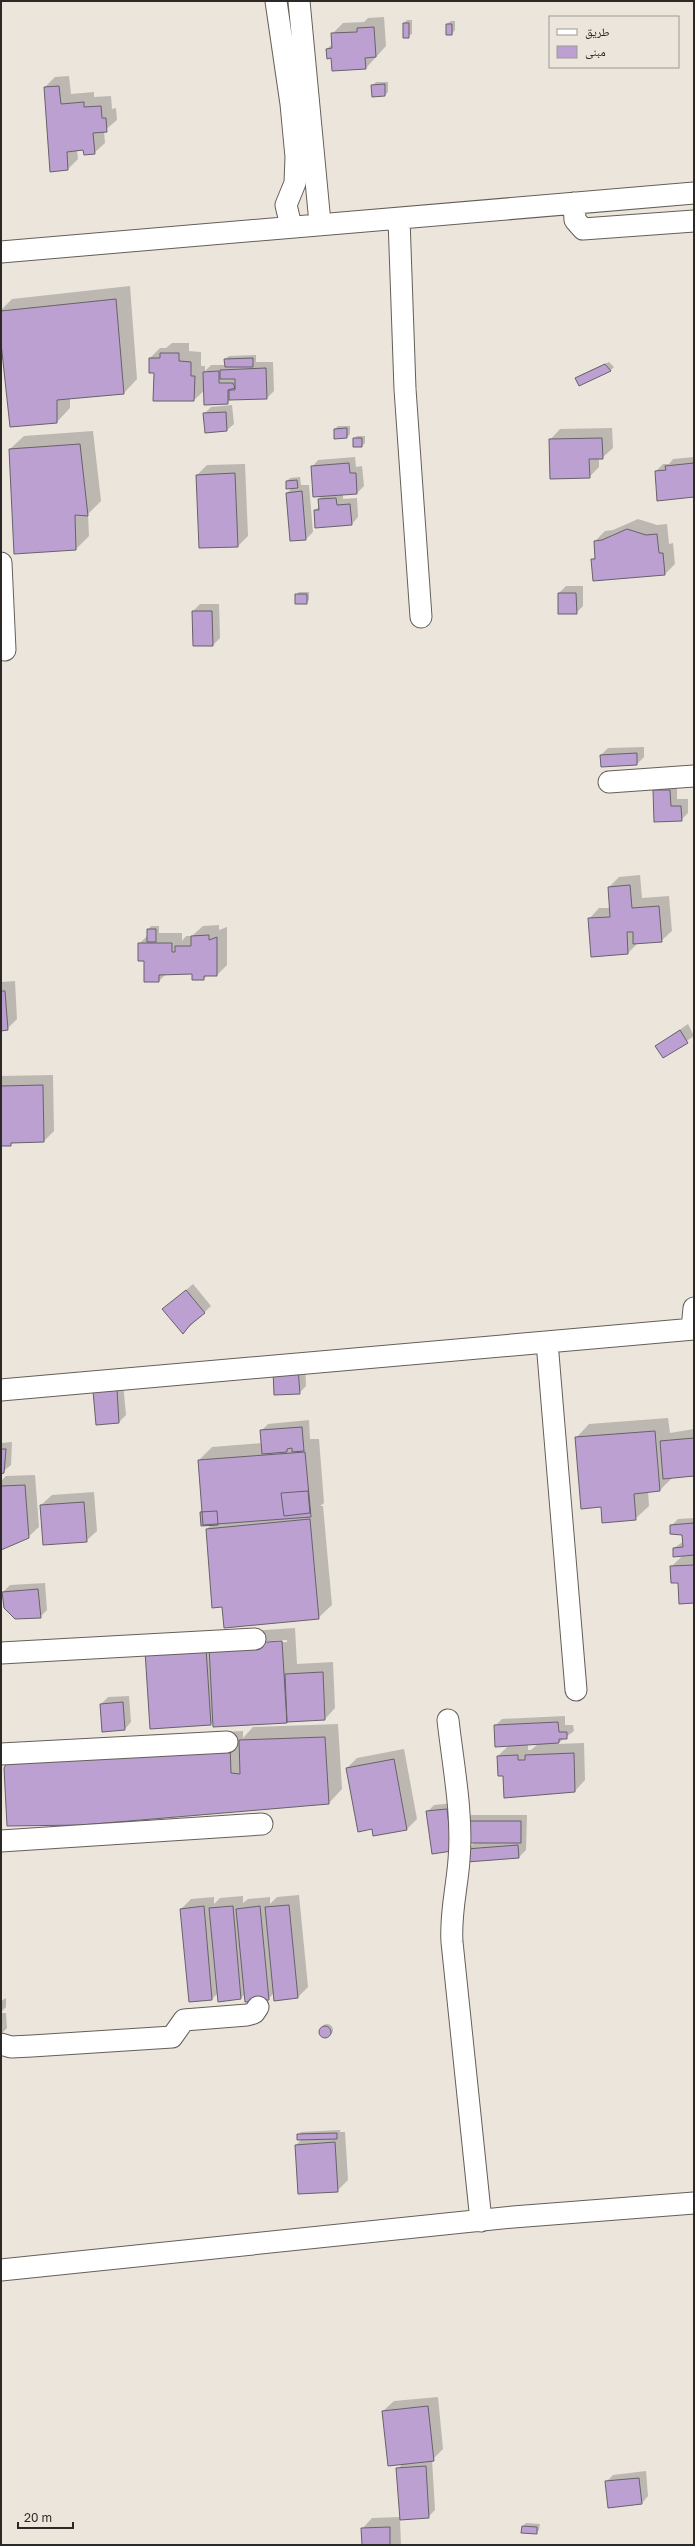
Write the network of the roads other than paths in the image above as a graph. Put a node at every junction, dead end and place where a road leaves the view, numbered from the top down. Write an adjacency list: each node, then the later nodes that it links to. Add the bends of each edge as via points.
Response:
1 (276, 1): 8 (street, via 296,157 295,183 286,205)
2 (299, 1): 7 (street)
3 (694, 193): 4 (street)
4 (574, 203): 5 (street); 6 (street, via 575,220 583,229)
5 (399, 219): 7 (street); 11 (street, via 405,389)
6 (694, 221)
7 (320, 223): 8 (street)
8 (291, 226): 9 (street)
9 (1, 252)
10 (1, 563): 12 (street)
11 (421, 617)
12 (5, 650)
13 (694, 776): 14 (street)
14 (609, 782)
15 (694, 1308): 16 (street)
16 (693, 1329): 17 (street)
17 (547, 1342): 18 (street); 21 (street)
18 (1, 1390)
19 (255, 1639): 20 (street)
20 (1, 1653)
21 (576, 1690)
22 (448, 1720): 30 (street, via 458,1804 459,1860 450,1920)
23 (227, 1742): 24 (street)
24 (1, 1754)
25 (262, 1824): 26 (street)
26 (1, 1841)
27 (258, 2007): 28 (street, via 254,2013 247,2015 184,2020 172,2037 11,2047)
28 (1, 2044)
29 (694, 2202): 30 (street)
30 (481, 2221): 31 (street)
31 (1, 2270)

